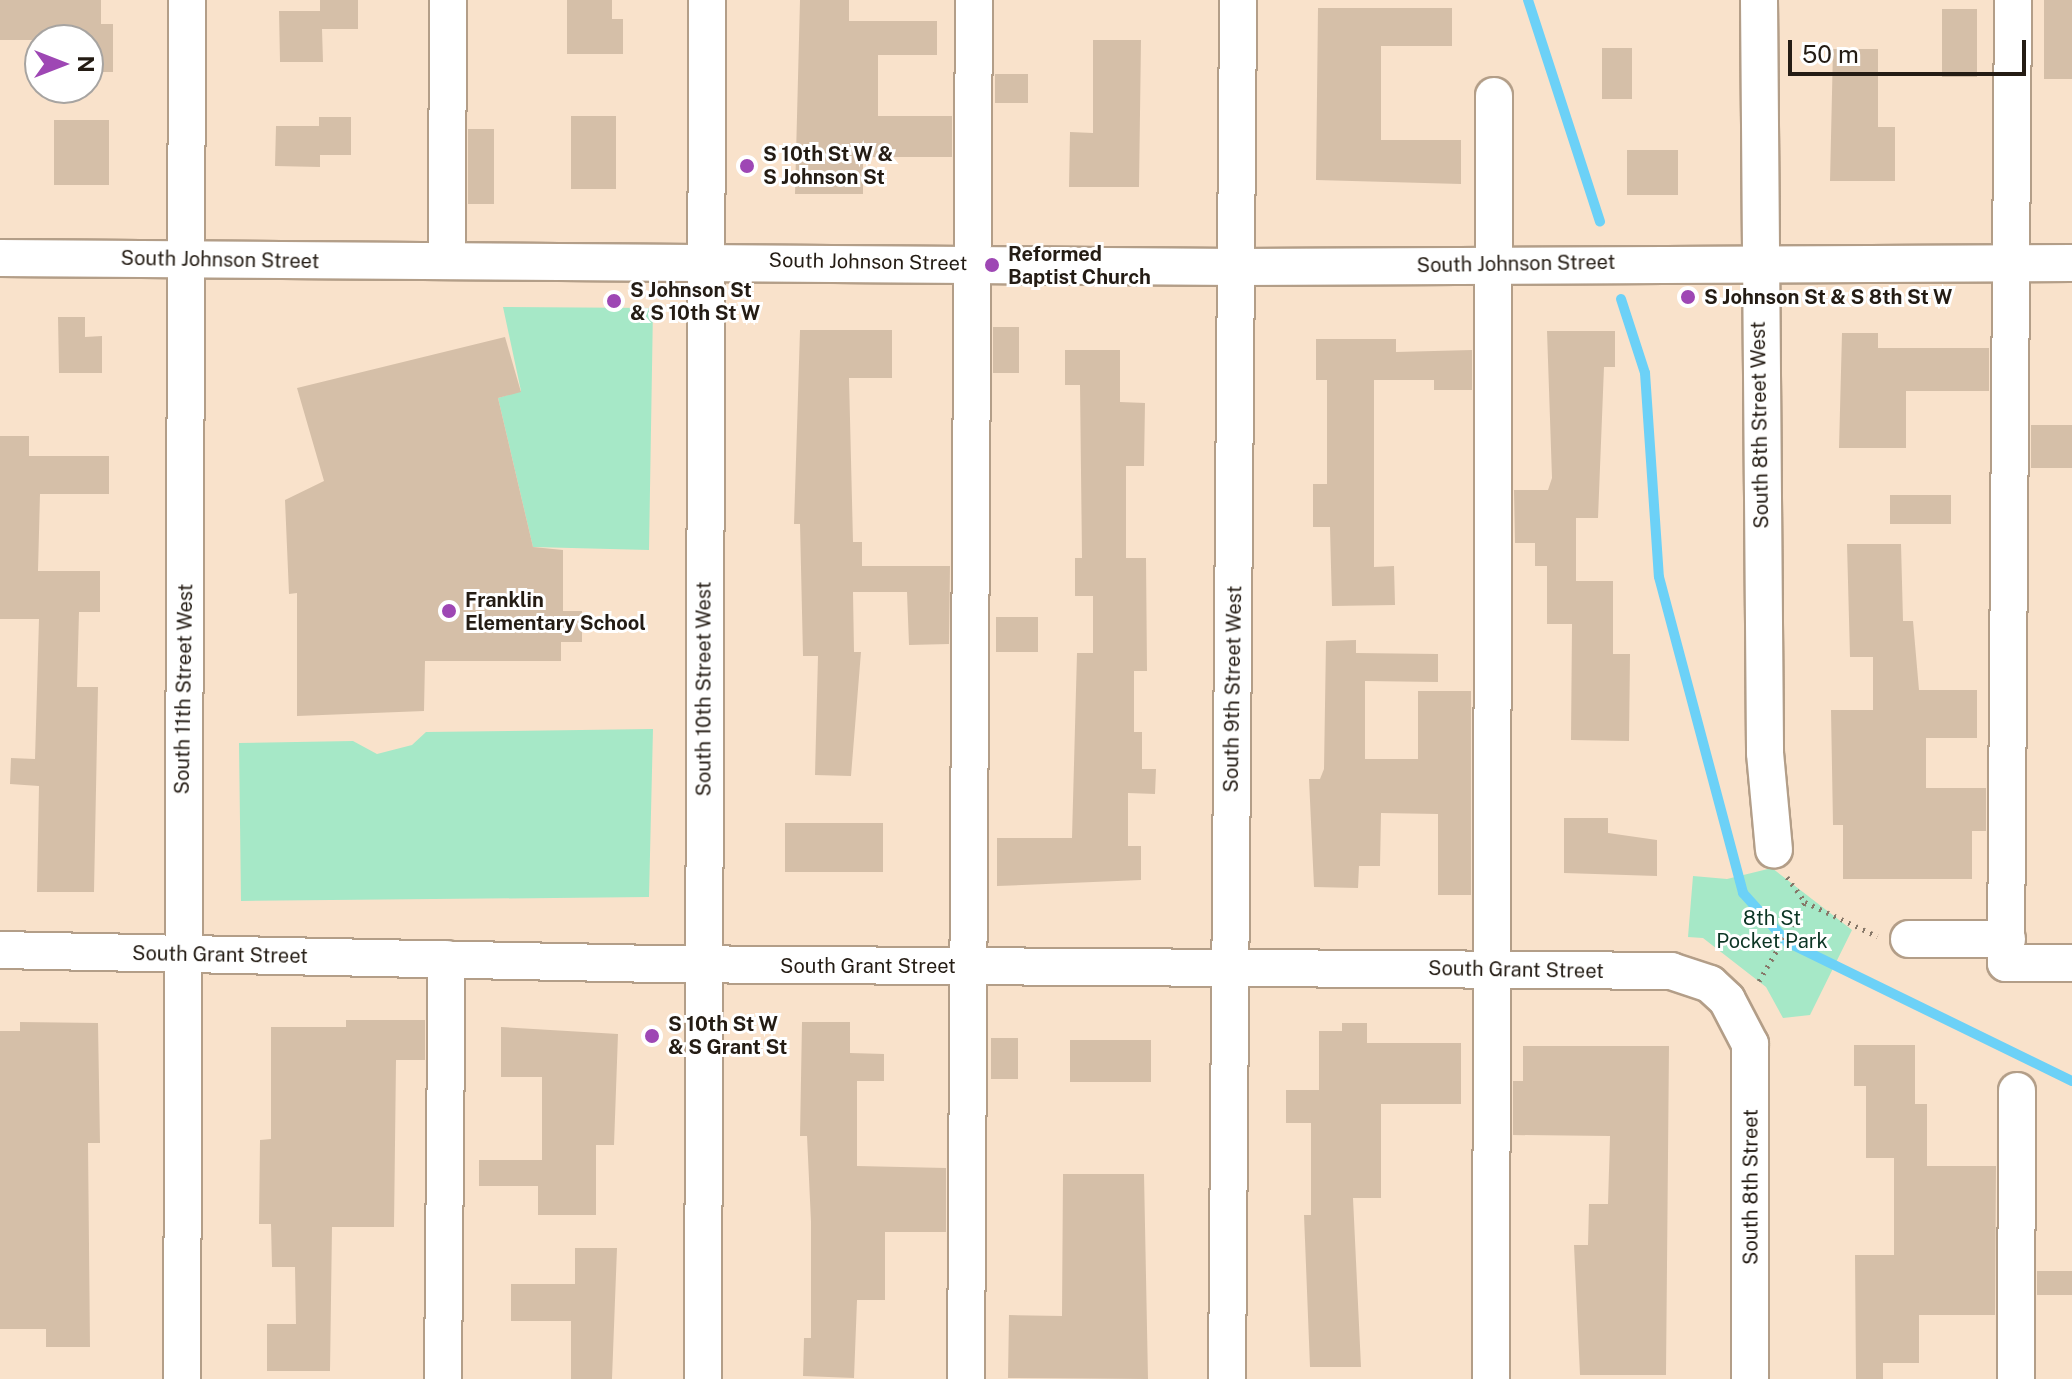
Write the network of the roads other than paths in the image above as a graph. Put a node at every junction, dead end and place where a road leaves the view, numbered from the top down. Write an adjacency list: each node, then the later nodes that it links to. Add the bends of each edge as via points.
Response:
1 (187, 0): 12 (street, South 11th Street West)
2 (448, 0): 11 (street)
3 (707, 0): 10 (street, South 10th Street West)
4 (974, 0): 15 (street)
5 (1238, 0): 18 (street, South 9th Street West)
6 (1759, 0): 13 (street, South 8th Street West)
7 (2013, 0): 17 (street)
8 (1494, 96): 16 (street)
9 (0, 258): 12 (street, South Johnson Street)
10 (705, 259): 11 (street, South Johnson Street); 15 (street, South Johnson Street); 26 (street, South 10th Street West)
11 (447, 261): 12 (street, South Johnson Street)
12 (188, 262): 23 (street, South 11th Street West)
13 (1757, 262): 16 (street, South Johnson Street); 17 (street, South Johnson Street); 19 (street, South 8th Street West, via 1765,753)
14 (2072, 263): 17 (street, South Johnson Street)
15 (973, 264): 18 (street, South Johnson Street); 27 (street)
16 (1497, 264): 18 (street, South Johnson Street); 29 (street)
17 (2014, 264): 22 (street)
18 (1238, 267): 28 (street, South 9th Street West)
19 (1774, 850)
20 (1909, 939): 22 (street)
21 (0, 950): 23 (street, South Grant Street)
22 (2006, 951): 25 (street)
23 (182, 952): 24 (street, South Grant Street); 32 (street, South 11th Street West)
24 (447, 959): 26 (street, South Grant Street); 33 (street)
25 (2072, 963)
26 (703, 964): 27 (street, South Grant Street); 34 (street, South 10th Street West)
27 (967, 966): 28 (street, South Grant Street); 35 (street)
28 (1230, 967): 29 (street, South Grant Street); 36 (street, South 9th Street West)
29 (1495, 969): 30 (street, South Grant Street, via 1671,971 1710,984); 37 (street)
30 (1727, 1000): 38 (street, South 8th Street, via 1750,1044)
31 (2017, 1091): 39 (street)
32 (182, 1379)
33 (443, 1379)
34 (703, 1379)
35 (966, 1379)
36 (1227, 1379)
37 (1491, 1379)
38 (1750, 1379)
39 (2016, 1379)

